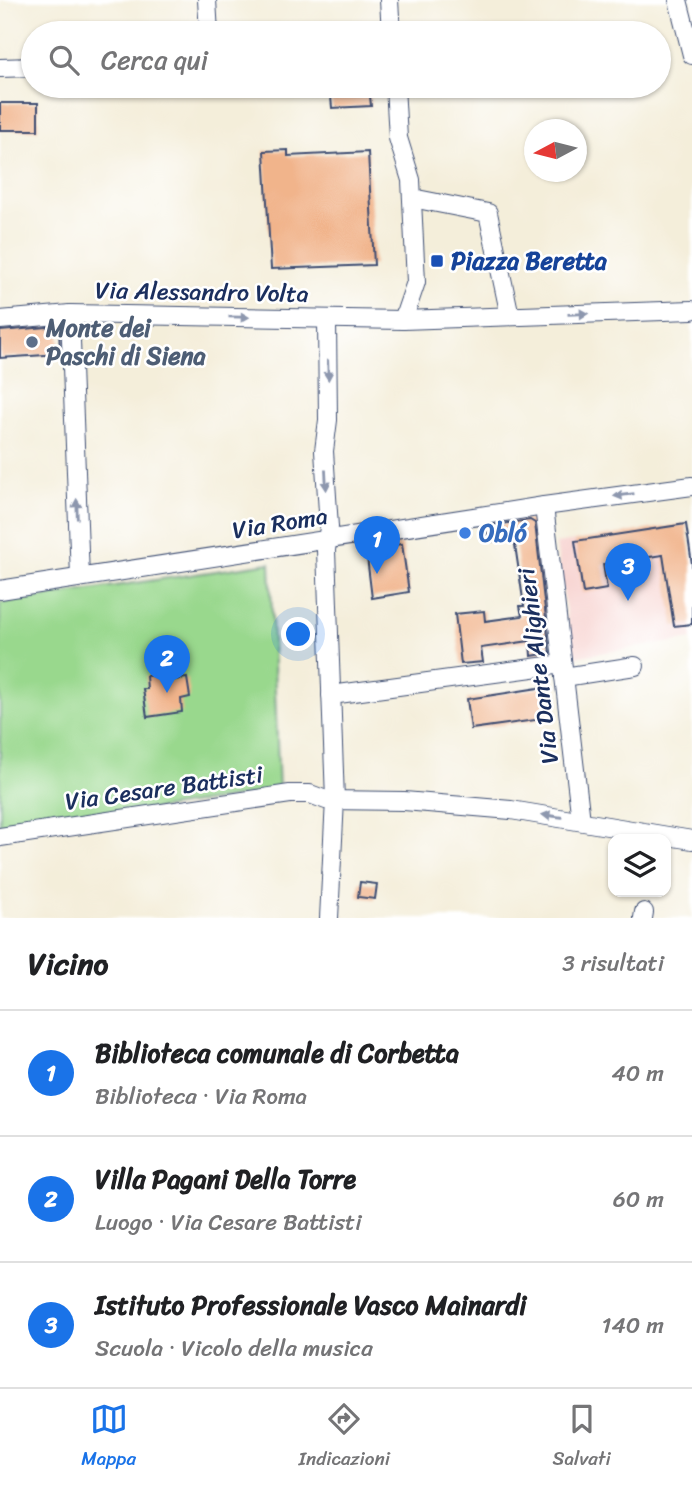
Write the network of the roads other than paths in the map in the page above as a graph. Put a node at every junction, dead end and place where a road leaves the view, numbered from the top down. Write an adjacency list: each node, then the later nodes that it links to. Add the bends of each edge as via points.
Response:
1 (207, 0): 5 (street)
2 (389, 0): 6 (street)
3 (678, 0): 4 (street)
4 (688, 19): 7 (street)
5 (208, 21)
6 (390, 21)
7 (692, 55)
8 (21, 67): 9 (street)
9 (0, 68)
10 (396, 98): 11 (street, via 398,138)
11 (412, 198): 14 (street, via 488,213); 17 (street, via 416,282)
12 (692, 310): 14 (street, Via Alessandro Volta, one-way to 12)
13 (70, 314): 15 (street, Via Alessandro Volta, one-way to 15); 16 (street, Via Alessandro Volta); 21 (street, one-way to 13)
14 (510, 316): 17 (street, Via Alessandro Volta)
15 (327, 319): 17 (street, Via Alessandro Volta); 20 (street, one-way to 20)
16 (0, 320)
17 (403, 320)
18 (692, 486): 19 (street, Via Roma, one-way to 19)
19 (544, 506): 20 (street, Via Roma); 24 (street, Via Dante Alighieri)
20 (327, 541): 21 (street, Via Roma); 25 (street)
21 (80, 577): 22 (street, Via Roma)
22 (0, 590)
23 (635, 666): 24 (street)
24 (563, 670): 25 (street); 27 (street, Via Dante Alighieri)
25 (331, 695): 26 (street)
26 (335, 800): 27 (street, Via Cesare Battisti, one-way to 26, via 418,802); 28 (street, Via Cesare Battisti, via 290,794); 30 (street)
27 (582, 821): 29 (street, Via Cesare Battisti)
28 (0, 837)
29 (692, 840)
30 (329, 918)

